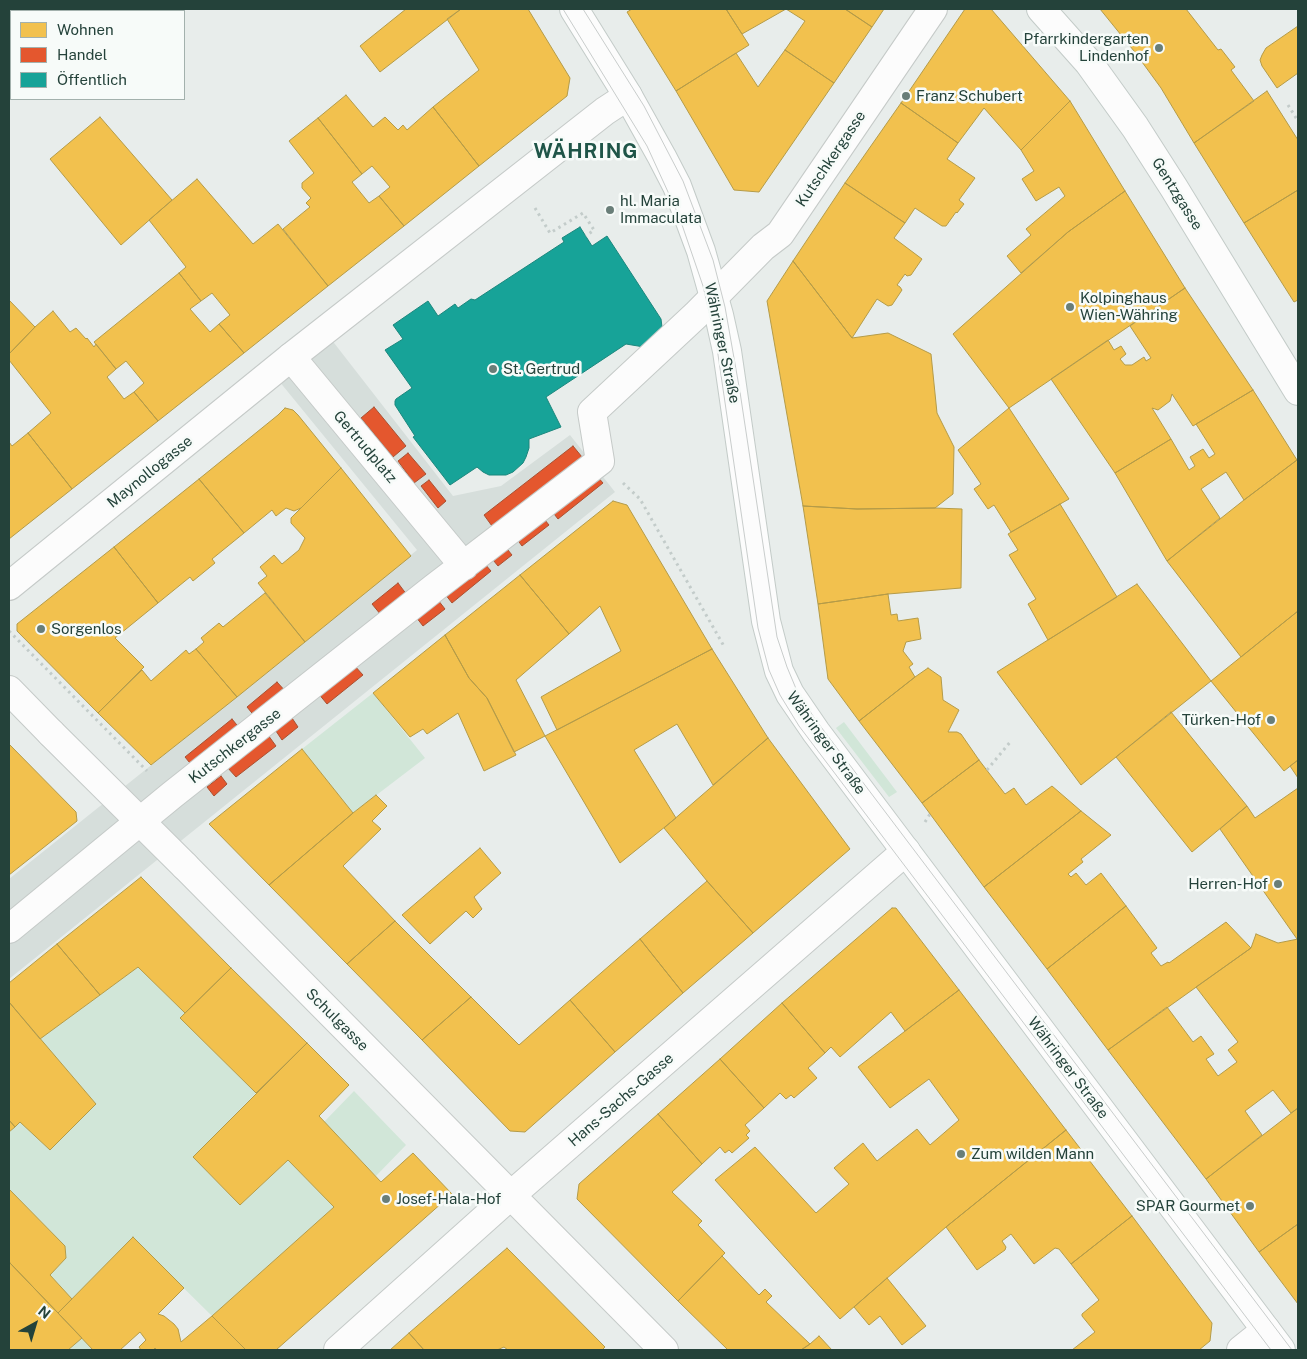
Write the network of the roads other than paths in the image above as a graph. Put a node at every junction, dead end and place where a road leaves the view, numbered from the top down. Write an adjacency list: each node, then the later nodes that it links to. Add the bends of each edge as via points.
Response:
1 (574, 9): 4 (street, Währinger Straße)
2 (933, 9): 5 (street, Kutschkergasse, via 780,234)
3 (1041, 9): 7 (street, Gentzgasse, via 1089,63 1134,126)
4 (628, 96): 5 (street, Währinger Straße, via 677,186); 6 (street)
5 (714, 297): 8 (street, via 592,412 600,461); 12 (street, Währinger Straße, via 733,391 766,621 779,671 811,725)
6 (291, 357): 8 (street, Gertrudplatz); 9 (street, Maynollogasse)
7 (1298, 391)
8 (464, 566): 11 (street, Kutschkergasse)
9 (9, 586)
10 (9, 690): 11 (street, Schulgasse)
11 (140, 822): 13 (street, Kutschkergasse); 14 (street, Schulgasse)
12 (906, 851): 14 (street, Hans-Sachs-Gasse); 15 (street, Währinger Straße)
13 (9, 929)
14 (510, 1196): 16 (street, Hans-Sachs-Gasse); 17 (street, Schulgasse)
15 (1273, 1340): 18 (street)
16 (338, 1350)
17 (664, 1350)
18 (1241, 1350)

